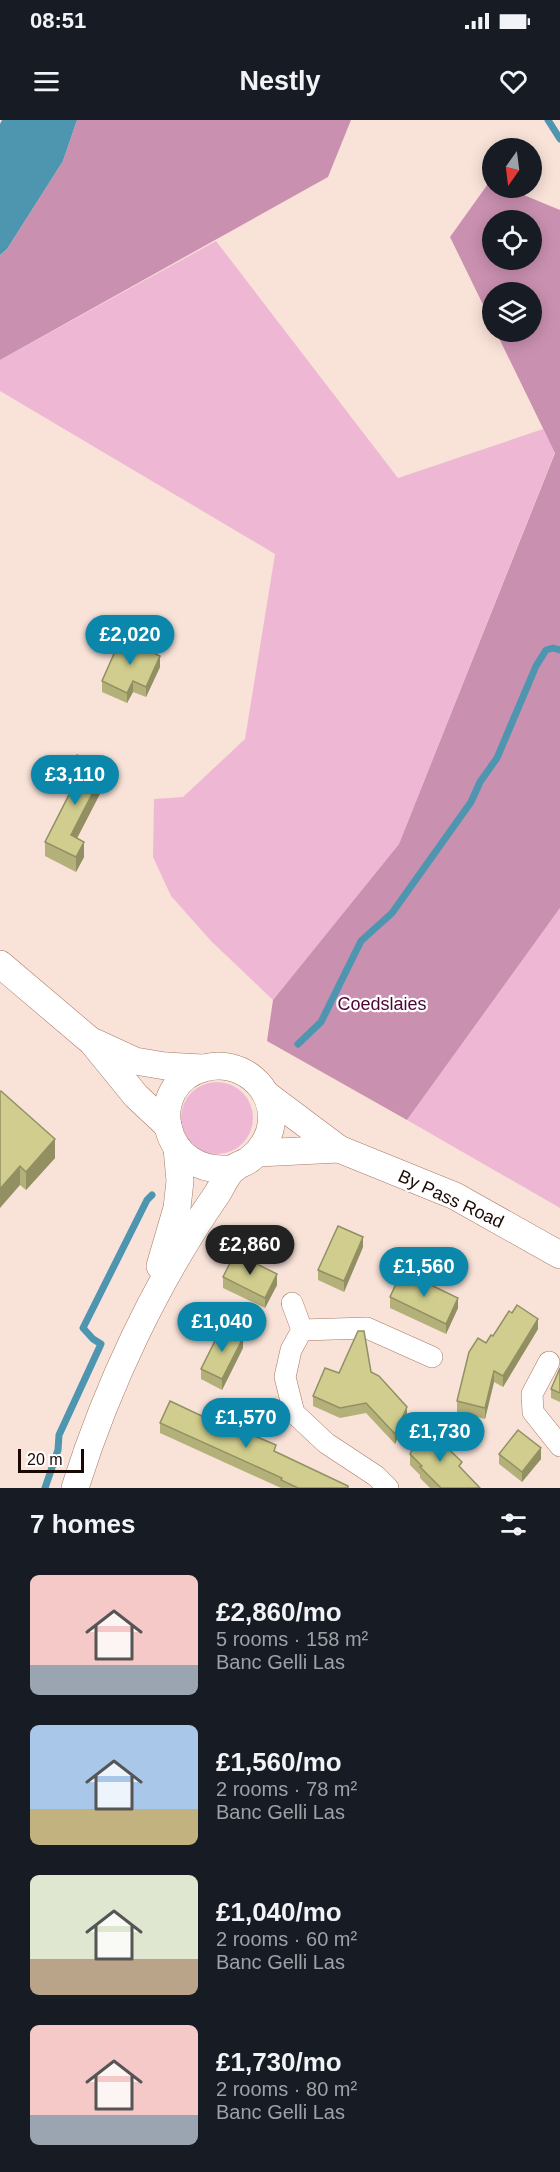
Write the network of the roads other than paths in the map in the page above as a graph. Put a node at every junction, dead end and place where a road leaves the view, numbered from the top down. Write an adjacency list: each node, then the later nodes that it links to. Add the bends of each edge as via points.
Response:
1 (0, 964): 2 (main road)
2 (92, 1042): 3 (main road, via 135,1061); 5 (main road)
3 (202, 1068): 4 (main road, via 233,1067 247,1073); 5 (main road, via 189,1075 175,1091 167,1111)
4 (267, 1095): 6 (main road, By Pass Road); 7 (main road, via 271,1126)
5 (172, 1137): 8 (main road, via 186,1158 209,1169); 11 (main road, via 180,1181 177,1208)
6 (339, 1149): 7 (main road, By Pass Road); 9 (main road, By Pass Road, via 455,1196)
7 (258, 1153): 8 (main road)
8 (235, 1167): 11 (main road, via 194,1228)
9 (560, 1255)
10 (292, 1303): 12 (street)
11 (148, 1310): 16 (main road, via 91,1436)
12 (302, 1330): 13 (street, via 367,1328); 17 (street, via 291,1350 285,1377 294,1413 326,1443)
13 (432, 1357)
14 (549, 1362): 15 (street, via 532,1394 533,1412)
15 (560, 1446)
16 (75, 1488)
17 (388, 1488)

